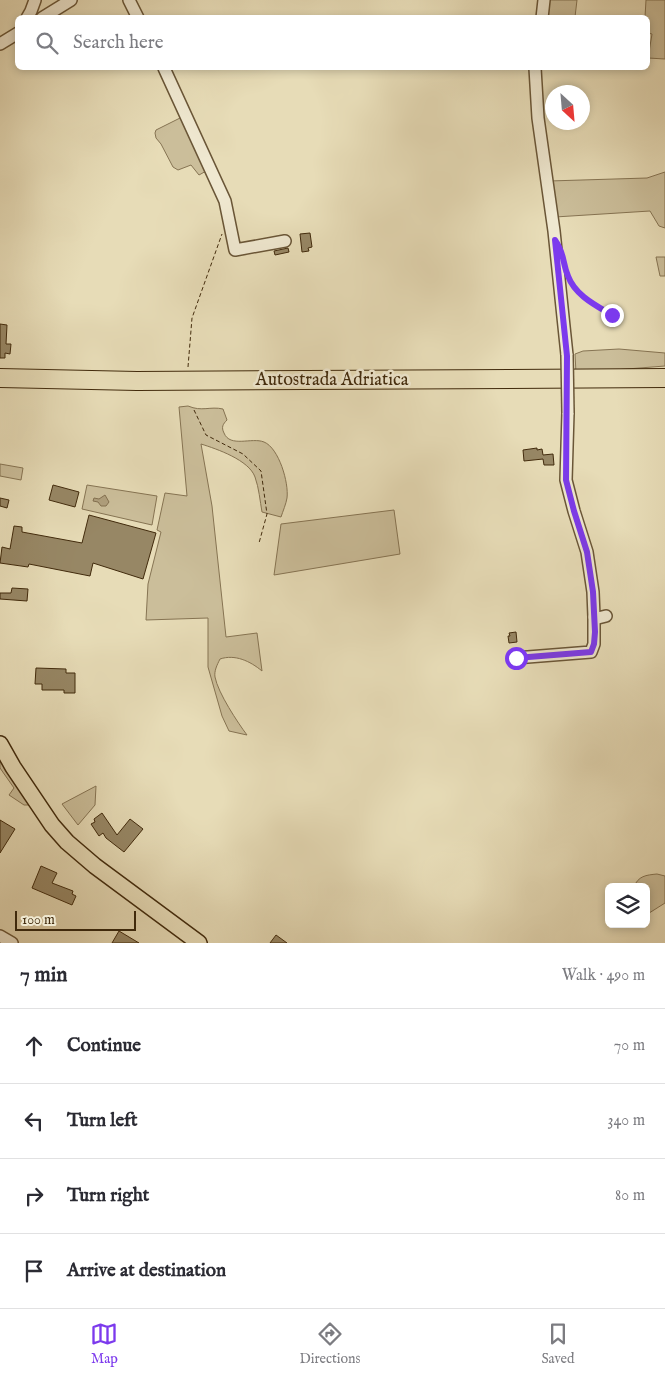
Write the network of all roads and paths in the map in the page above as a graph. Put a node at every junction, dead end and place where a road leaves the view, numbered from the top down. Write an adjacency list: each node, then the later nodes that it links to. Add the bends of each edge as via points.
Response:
1 (35, 0): 7 (street)
2 (47, 0): 6 (street)
3 (71, 0): 6 (street)
4 (129, 0): 9 (street)
5 (544, 0): 10 (street)
6 (55, 5): 8 (street)
7 (29, 15)
8 (45, 15)
9 (136, 15)
10 (542, 15)
11 (15, 34): 12 (street)
12 (0, 44)
13 (165, 70): 15 (street, via 225,201)
14 (535, 70): 27 (street, bridge, via 567,356 566,480 587,552 600,616 591,652)
15 (228, 216): 16 (street, via 235,250); 19 (path, via 192,318)
16 (285, 241)
17 (567, 275): 18 (path, via 576,290)
18 (612, 315)
19 (188, 368)
20 (0, 378): 22 (highway, Autostrada Adriatica, via 137,382)
21 (665, 378): 22 (highway, Autostrada Adriatica)
22 (628, 384): 23 (highway, Autostrada Adriatica); 24 (highway, Autostrada Adriatica, via 145,392)
23 (665, 388)
24 (0, 389)
25 (194, 410): 26 (path, via 206,435 243,454 261,471 267,514)
26 (258, 543)
27 (516, 658)
28 (0, 744): 31 (main road, via 52,825 67,842)
29 (0, 936): 30 (street)
30 (12, 943)
31 (199, 943)

